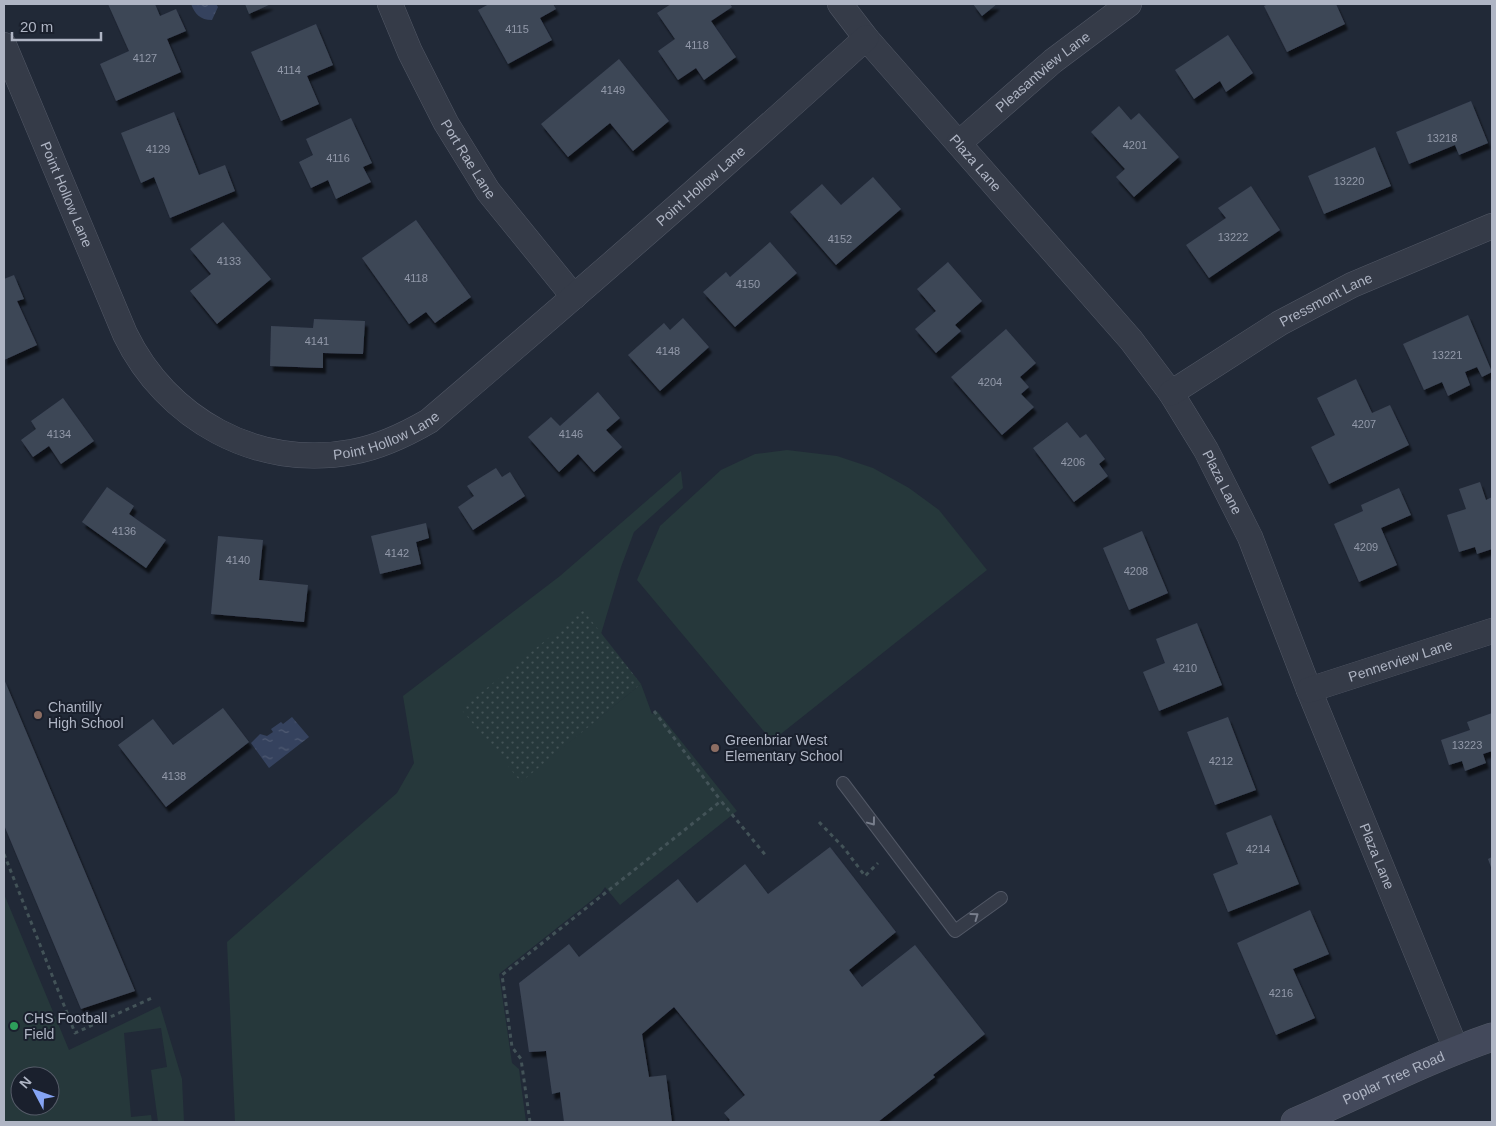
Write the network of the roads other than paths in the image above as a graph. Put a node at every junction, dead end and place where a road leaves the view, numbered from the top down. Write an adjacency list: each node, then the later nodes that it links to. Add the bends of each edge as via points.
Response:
1 (390, 4): 8 (street, Port Rae Lane, via 446,123 488,190)
2 (840, 4): 4 (street, Plaza Lane)
3 (1129, 4): 6 (street, Pleasantview Lane, via 1053,60)
4 (866, 38): 6 (street, Plaza Lane); 8 (street, Point Hollow Lane)
5 (4, 45): 8 (street, Point Hollow Lane, via 134,354 148,375 176,403 223,434 247,444 298,455 351,452 405,435 429,421)
6 (959, 143): 9 (street, Plaza Lane, via 1131,340)
7 (1492, 226): 9 (street, Pressmont Lane, via 1352,284 1280,323)
8 (574, 297)
9 (1171, 393): 11 (street, Plaza Lane, via 1206,450 1250,537)
10 (1492, 631): 11 (street, Pennerview Lane)
11 (1309, 690): 15 (street, Plaza Lane)
12 (842, 783): 13 (lane, one-way to 13, via 955,931)
13 (1001, 898)
14 (1492, 1037): 15 (street, Poplar Tree Road)
15 (1456, 1049): 16 (street, Poplar Tree Road)
16 (1295, 1122)

